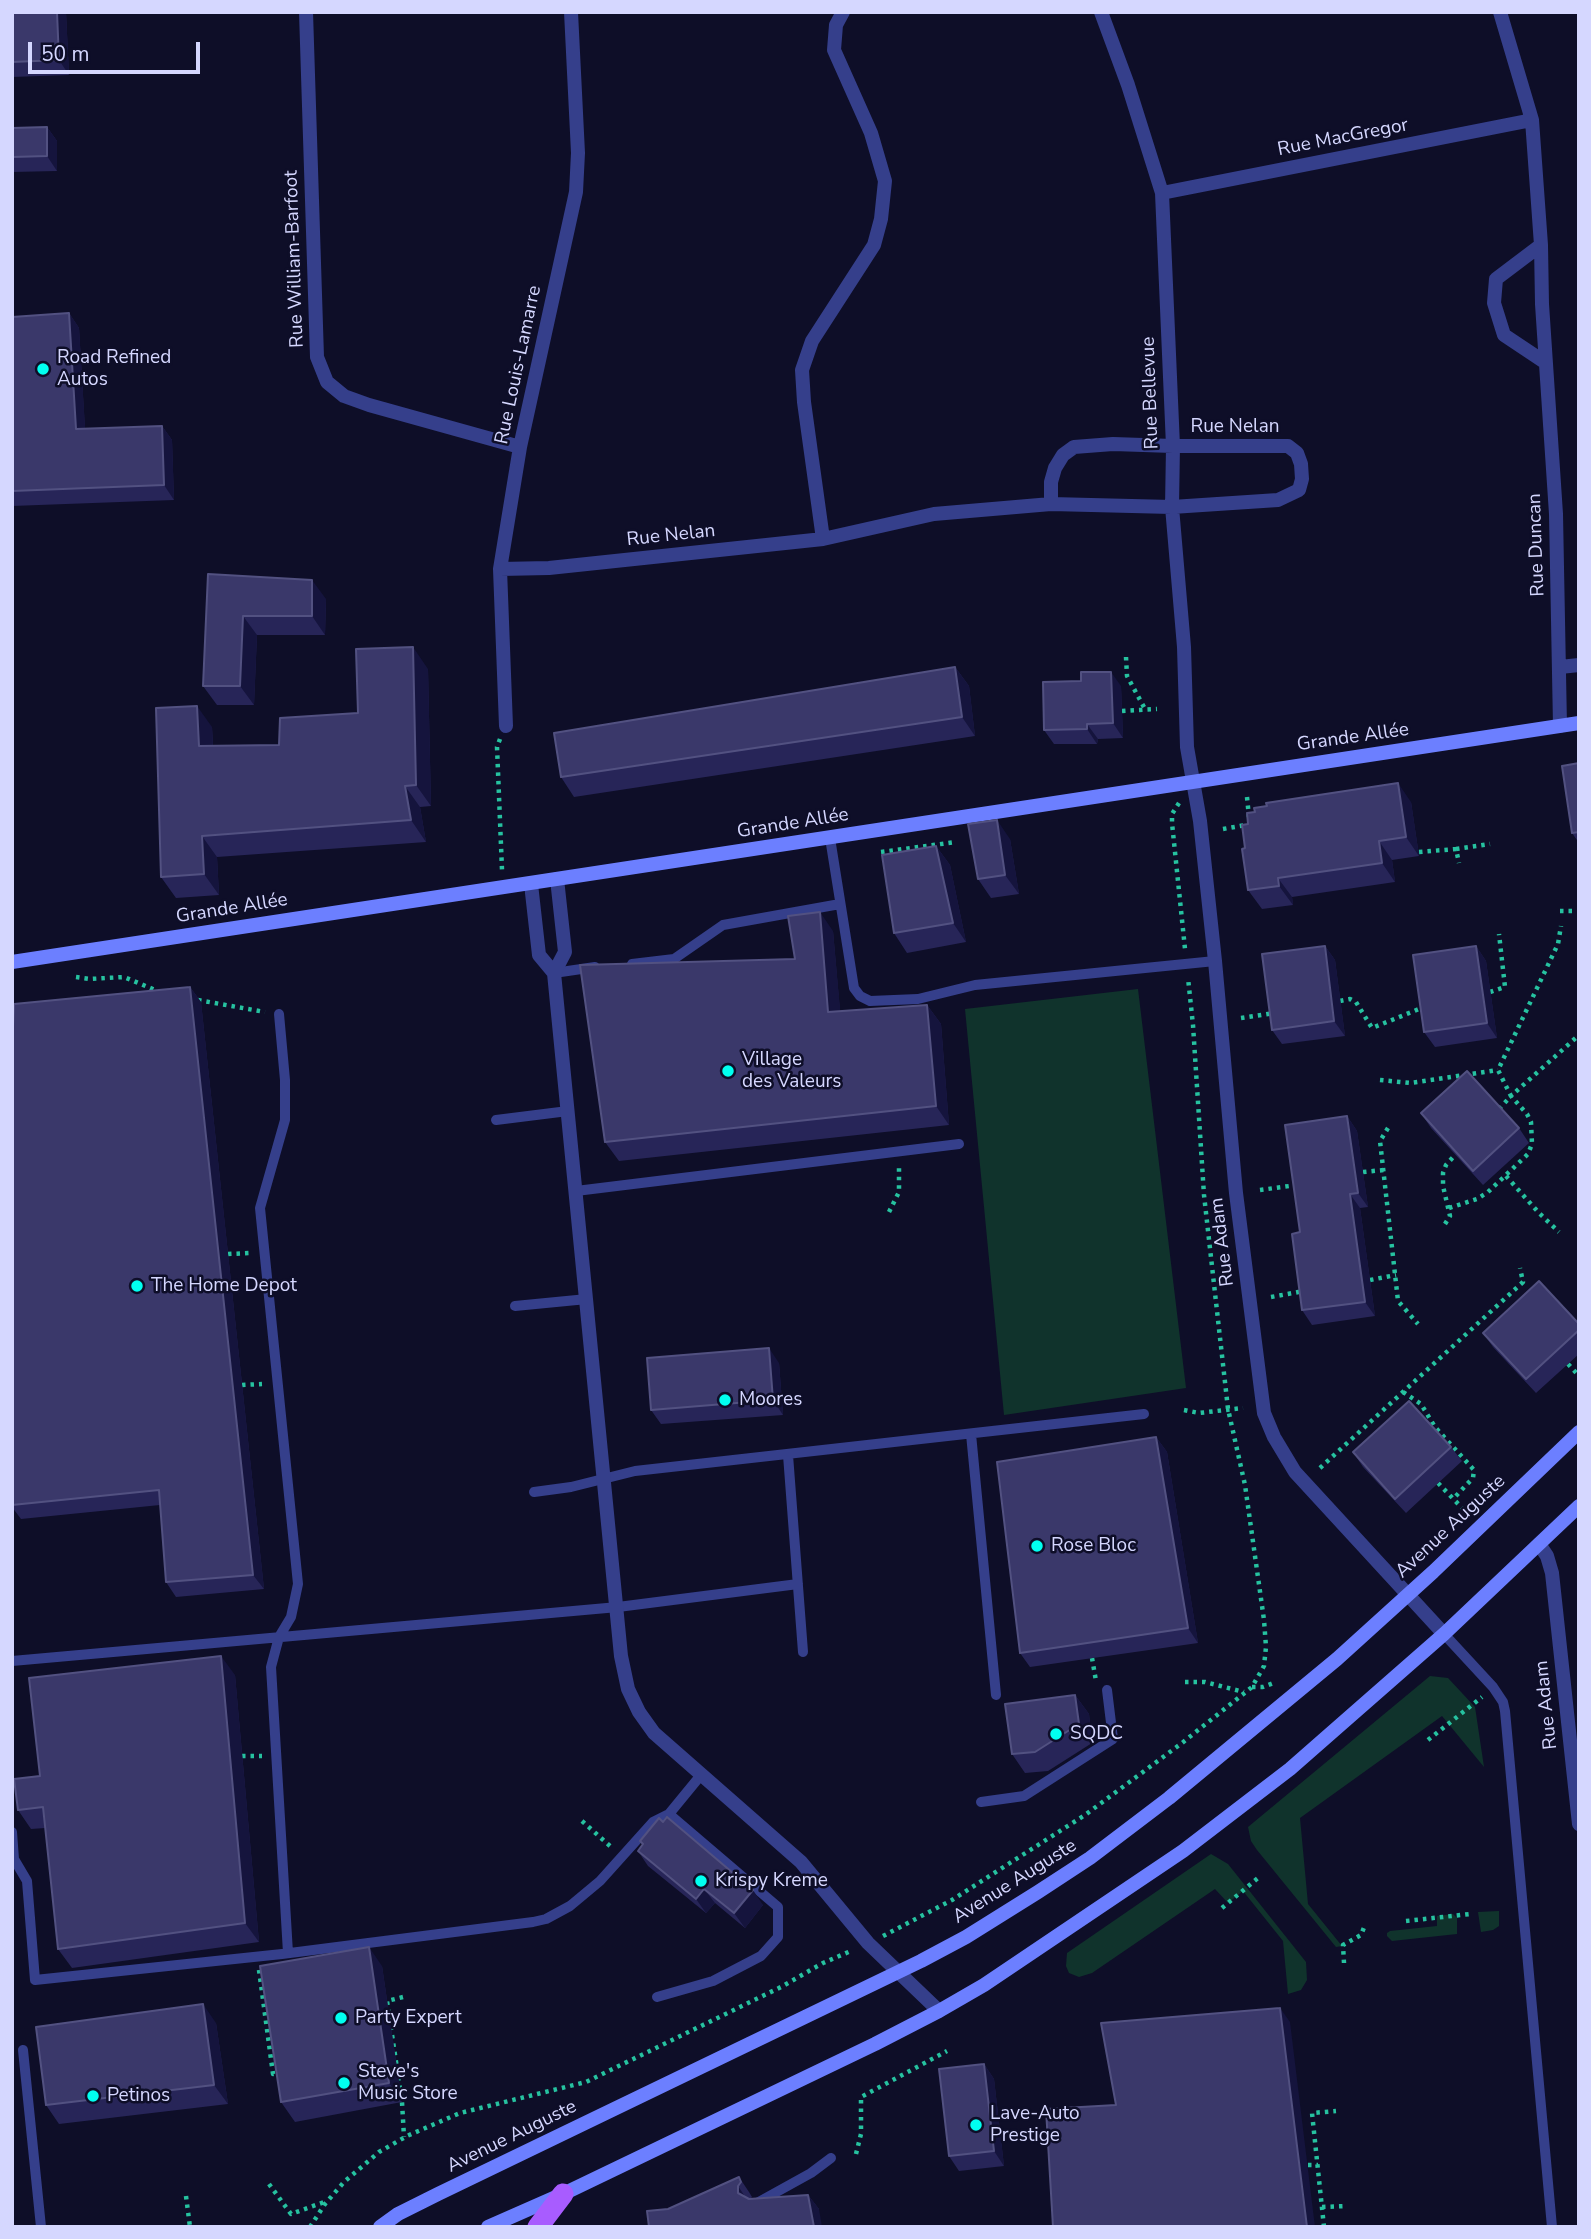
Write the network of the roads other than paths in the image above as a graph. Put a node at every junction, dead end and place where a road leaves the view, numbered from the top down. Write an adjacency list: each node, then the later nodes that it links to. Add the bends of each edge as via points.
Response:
1 (306, 12): 11 (street, Rue William-Barfoot, via 317,357 327,382 344,396 369,405)
2 (571, 12): 11 (street, Rue Louis-Lamarre, via 576,192)
3 (843, 12): 14 (street, via 836,25 834,50 871,132 885,181 874,245 813,341 802,370)
4 (1101, 12): 7 (street, Rue Bellevue)
5 (1500, 12): 6 (street, Rue Duncan)
6 (1532, 120): 7 (street, Rue MacGregor); 8 (street, Rue Duncan)
7 (1162, 193): 10 (street, Rue Bellevue)
8 (1542, 245): 9 (street, Rue Duncan); 9 (street, via 1496,279 1494,303 1504,335)
9 (1546, 363): 17 (street, Rue Duncan)
10 (1173, 446): 12 (street, Rue Nelan, via 1074,447 1055,468); 13 (street, Rue Bellevue); 13 (street, Rue Nelan, via 1288,446 1297,453 1302,479 1299,490 1278,500)
11 (520, 447): 15 (street, Rue Louis-Lamarre)
12 (1051, 505): 13 (street, Rue Nelan); 14 (street, Rue Nelan, via 934,514)
13 (1172, 507): 21 (street, Rue Bellevue)
14 (823, 539): 15 (street, Rue Nelan, via 549,568)
15 (500, 569): 19 (street, Rue Louis-Lamarre)
16 (1579, 665): 17 (street)
17 (1560, 667): 20 (street, Rue Duncan)
18 (1579, 723): 20 (main road, Grande Allée)
19 (506, 726)
20 (1560, 726): 21 (main road, Grande Allée)
21 (1192, 781): 22 (main road, Grande Allée); 26 (street, Rue Adam)
22 (830, 838): 23 (main road, Grande Allée); 25 (lane)
23 (557, 879): 24 (main road, Grande Allée); 30 (street, via 565,952)
24 (531, 884): 27 (main road, Grande Allée); 30 (street, via 539,955)
25 (840, 904): 26 (lane, via 854,988 870,1001 918,999 975,985); 28 (lane, via 723,925 674,959)
26 (1215, 961): 47 (street, Rue Adam, via 1236,1193 1266,1421 1295,1472)
27 (12, 962)
28 (617, 965)
29 (605, 966): 30 (lane)
30 (554, 973): 32 (street)
31 (279, 1014): 50 (lane, via 285,1121 260,1208 298,1584 291,1617)
32 (568, 1111): 33 (lane); 35 (street)
33 (496, 1121)
34 (959, 1144): 35 (lane)
35 (576, 1191): 36 (street)
36 (587, 1299): 37 (lane); 42 (street)
37 (515, 1306)
38 (1144, 1414): 40 (lane)
39 (1579, 1432): 47 (main road, Avenue Auguste)
40 (971, 1434): 41 (lane); 54 (lane)
41 (788, 1455): 42 (lane); 46 (lane)
42 (605, 1478): 43 (lane); 48 (street)
43 (534, 1492)
44 (1579, 1506): 45 (main road)
45 (1539, 1544): 49 (main road); 58 (street, Rue Adam, via 1552,1573)
46 (798, 1584): 48 (lane); 51 (lane)
47 (1408, 1594): 49 (street, Rue Adam); 61 (main road, Avenue Auguste, via 1293,1696 1100,1851 966,1937)
48 (618, 1607): 50 (lane); 55 (street, via 628,1689 639,1712 654,1733)
49 (1444, 1634): 63 (main road, via 1220,1824); 72 (lane, via 1503,1702)
50 (279, 1637): 52 (lane); 60 (lane, via 271,1667)
51 (803, 1652)
52 (12, 1661)
53 (1102, 1691): 56 (lane, via 1113,1739 1024,1796)
54 (996, 1695)
55 (701, 1775): 57 (lane); 61 (street, via 801,1862)
56 (981, 1802)
57 (669, 1814): 60 (lane, via 653,1822 600,1881 546,1919); 62 (lane, via 778,1907 778,1937 761,1956 713,1981)
58 (1579, 1824)
59 (12, 1832): 60 (lane, via 14,1859 27,1881 35,1980)
60 (288, 1953)
61 (897, 1972): 63 (street); 69 (main road, Avenue Auguste, via 438,2194)
62 (657, 1997)
63 (939, 2011): 66 (main road)
64 (23, 2050): 68 (lane)
65 (831, 2158): 67 (lane)
66 (563, 2194): 70 (main road); 71 (main road)
67 (755, 2204)
68 (41, 2227)
69 (380, 2227)
70 (488, 2227)
71 (538, 2227)
72 (1552, 2227)

